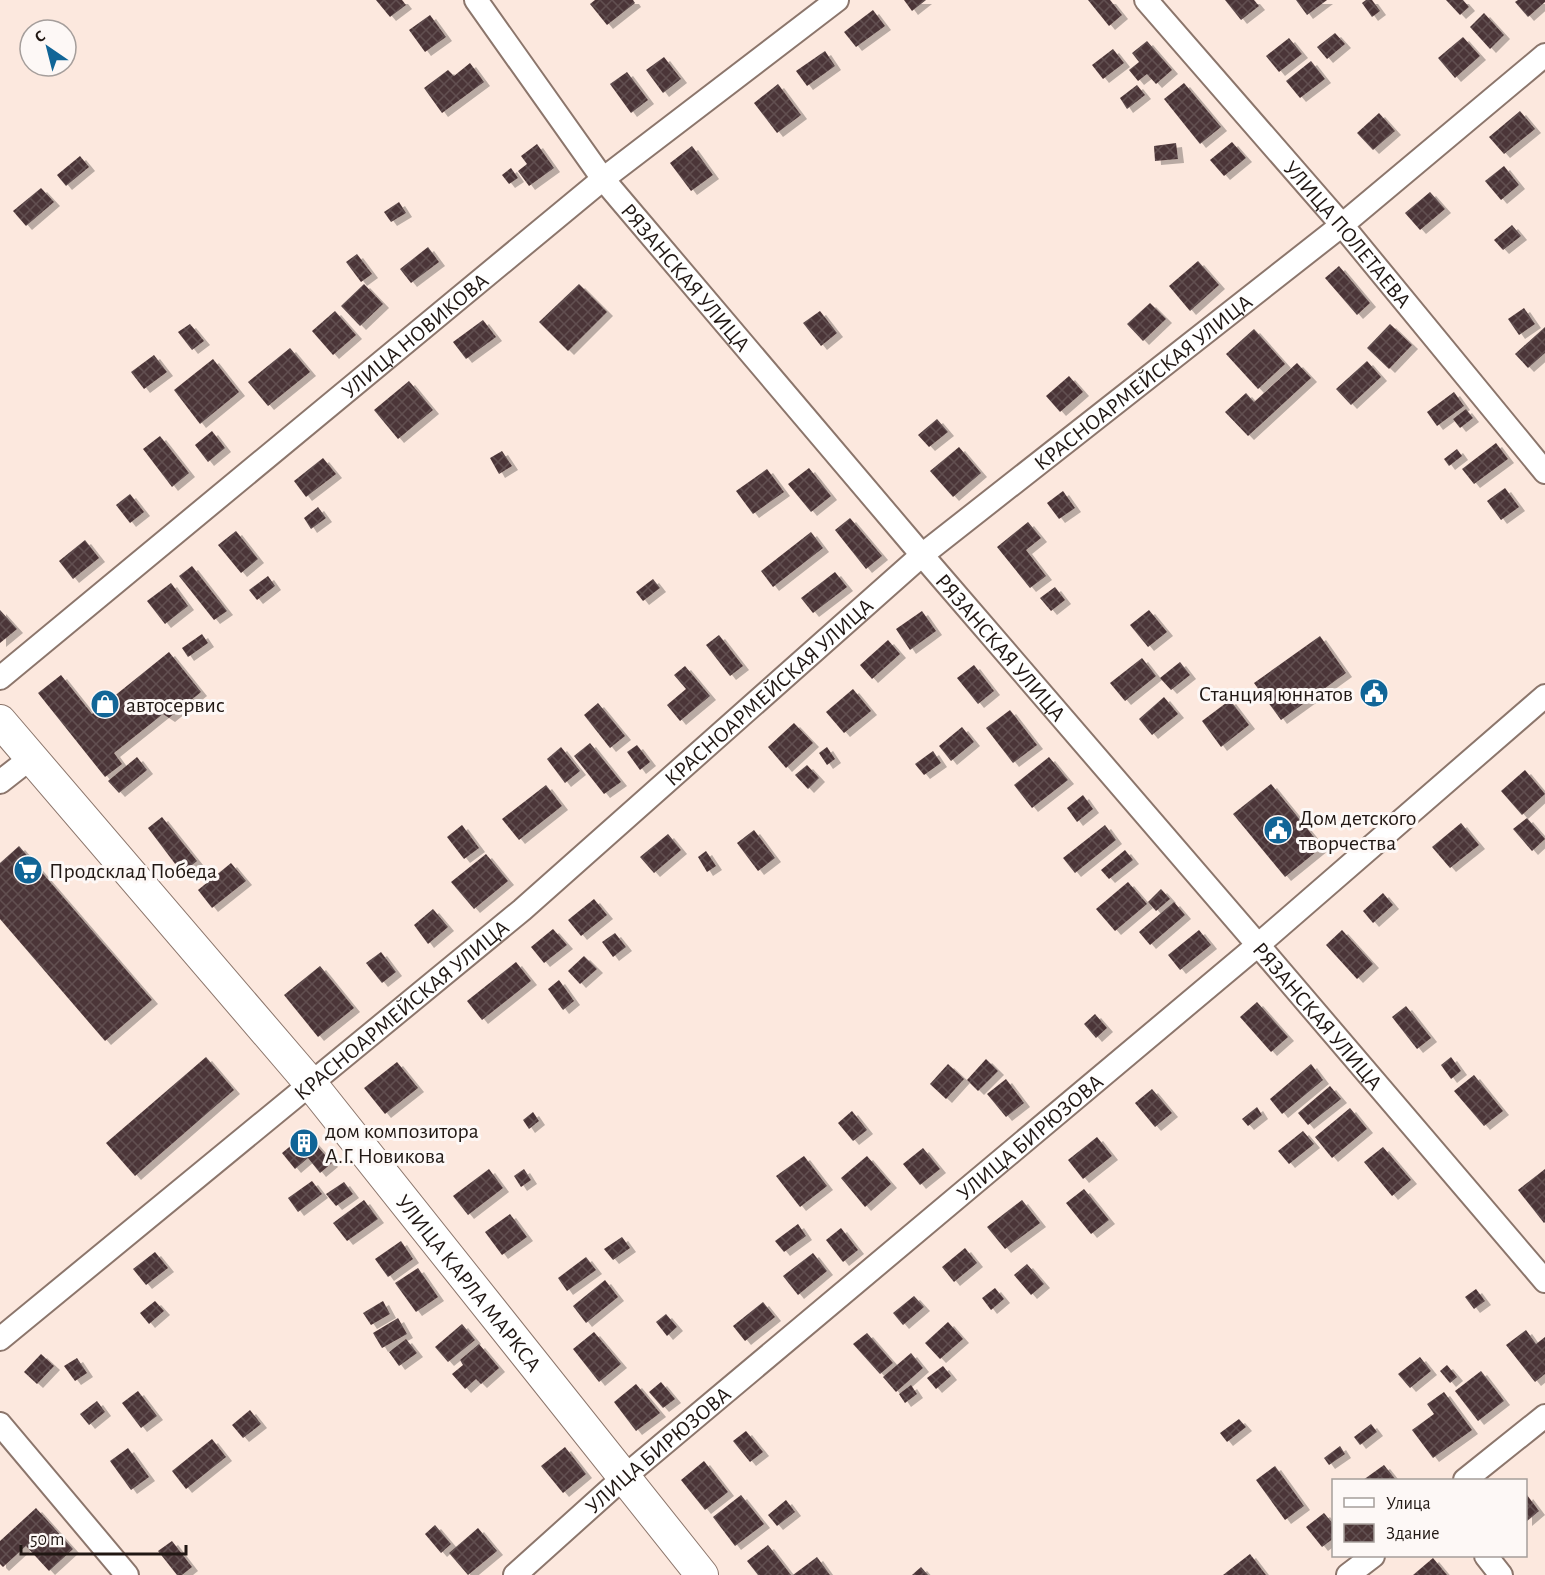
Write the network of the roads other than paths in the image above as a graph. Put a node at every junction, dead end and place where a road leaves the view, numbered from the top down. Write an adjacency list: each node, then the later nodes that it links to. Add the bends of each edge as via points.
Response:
1 (476, 0): 5 (street, РЯЗАНСКАЯ УЛИЦА)
2 (837, 0): 5 (street, УЛИЦА НОВИКОВА)
3 (1146, 0): 6 (street, УЛИЦА ПОЛЕТАЕВА)
4 (1545, 55): 6 (street, КРАСНОАРМЕЙСКАЯ УЛИЦА)
5 (603, 179): 8 (street, РЯЗАНСКАЯ УЛИЦА); 9 (street, УЛИЦА НОВИКОВА)
6 (1342, 225): 7 (street, УЛИЦА ПОЛЕТАЕВА); 8 (street, КРАСНОАРМЕЙСКАЯ УЛИЦА)
7 (1545, 472)
8 (922, 555): 14 (street, РЯЗАНСКАЯ УЛИЦА); 15 (street, КРАСНОАРМЕЙСКАЯ УЛИЦА, via 522,910)
9 (0, 678)
10 (1545, 696): 14 (street, УЛИЦА БИРЮЗОВА)
11 (0, 721): 12 (main road, УЛИЦА КАРЛА МАРКСА)
12 (32, 758): 13 (street); 15 (main road, УЛИЦА КАРЛА МАРКСА)
13 (0, 783)
14 (1258, 945): 16 (street, РЯЗАНСКАЯ УЛИЦА); 20 (street, УЛИЦА БИРЮЗОВА)
15 (311, 1084): 17 (street, КРАСНОАРМЕЙСКАЯ УЛИЦА); 20 (main road, УЛИЦА КАРЛА МАРКСА)
16 (1545, 1281)
17 (0, 1339)
18 (1545, 1416): 21 (street)
19 (0, 1424): 24 (street)
20 (624, 1477): 25 (street, УЛИЦА БИРЮЗОВА); 26 (main road, УЛИЦА КАРЛА МАРКСА)
21 (1466, 1479)
22 (1371, 1557): 27 (street)
23 (1487, 1557): 28 (street)
24 (127, 1575)
25 (515, 1575)
26 (702, 1575)
27 (1348, 1575)
28 (1501, 1575)

